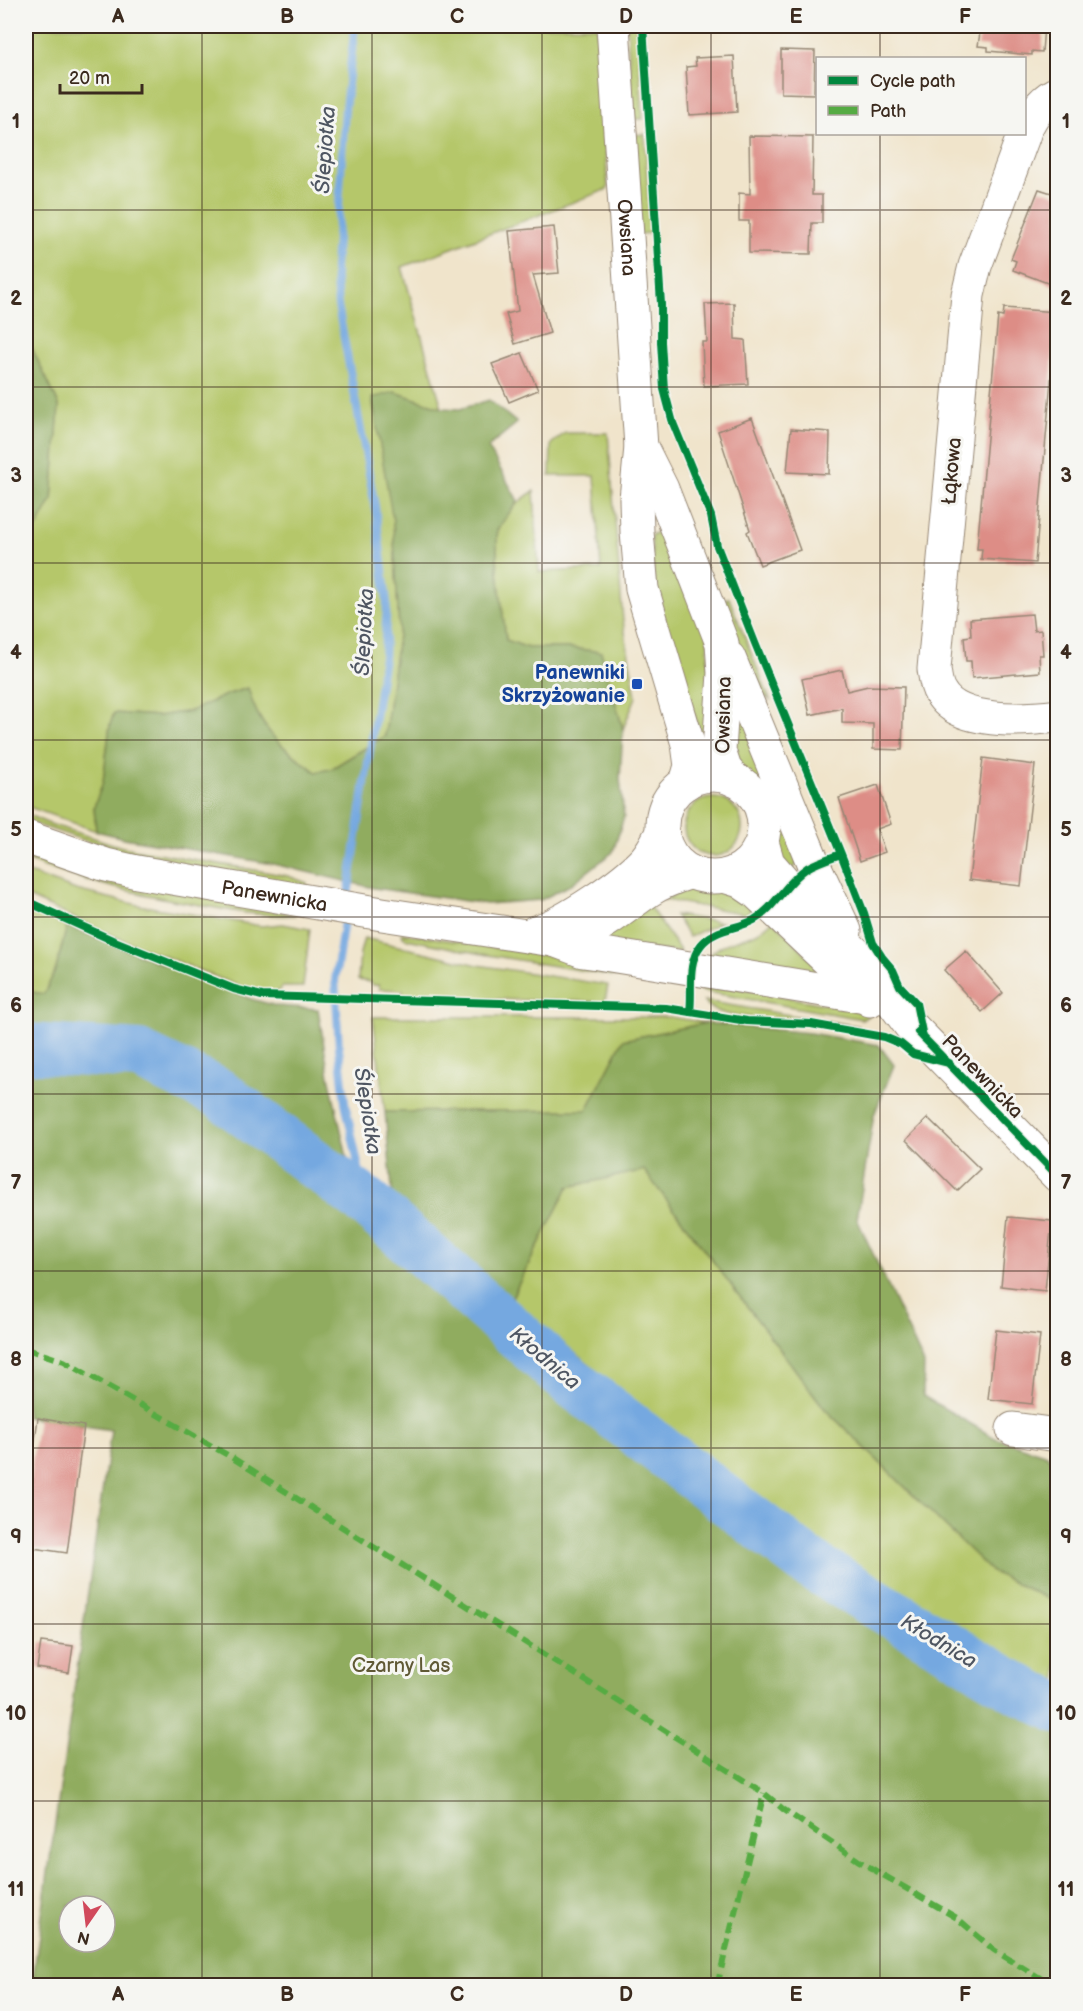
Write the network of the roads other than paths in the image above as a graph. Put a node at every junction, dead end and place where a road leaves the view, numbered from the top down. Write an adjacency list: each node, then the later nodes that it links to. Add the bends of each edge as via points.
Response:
1 (613, 26): 5 (street, Owsiana)
2 (1058, 93): 3 (street, Łąkowa, via 1036,111)
3 (1026, 129)
4 (1023, 135): 9 (street, Łąkowa, via 968,295 934,669 939,692 952,705 984,717 1023,720)
5 (641, 447): 6 (street, Owsiana); 7 (street, Owsiana)
6 (678, 530): 7 (street, via 662,520 646,523); 8 (street, Owsiana)
7 (637, 532): 11 (street, Owsiana, via 645,600 688,744 691,766)
8 (722, 643): 10 (street, Owsiana, via 719,751); 18 (street, via 818,875)
9 (1058, 716)
10 (734, 780): 11 (street, via 712,775); 14 (street, via 758,801 764,827)
11 (686, 783): 12 (street, via 667,804)
12 (662, 832): 15 (street, via 673,858); 17 (street, Panewnicka, via 655,847 633,872 548,927)
13 (26, 837): 17 (street, Panewnicka, via 137,872)
14 (762, 842): 16 (street, via 747,864); 18 (street, Panewnicka, via 775,871)
15 (691, 872): 16 (street); 17 (street, Panewnicka, via 648,891 595,928 564,939)
16 (724, 876): 19 (street, Panewnicka, via 756,892)
17 (540, 937): 19 (street, via 598,954)
18 (859, 957): 20 (street, Panewnicka)
19 (866, 998): 20 (street, Panewnicka)
20 (910, 1025): 21 (street, Panewnicka)
21 (1058, 1176)
22 (1013, 1429): 23 (street)
23 (1058, 1435)

